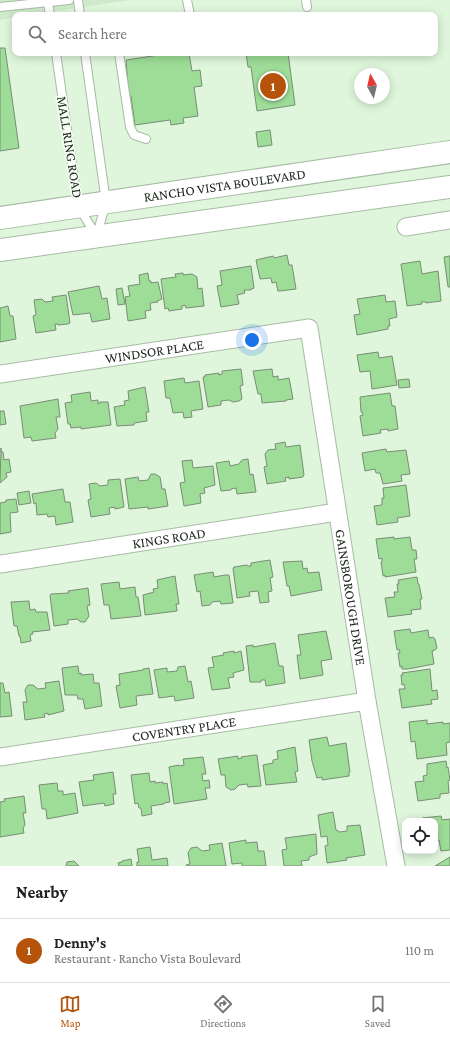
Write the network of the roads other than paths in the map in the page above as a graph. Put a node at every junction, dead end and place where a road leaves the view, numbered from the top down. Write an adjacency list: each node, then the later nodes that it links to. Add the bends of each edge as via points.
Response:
1 (69, 0): 4 (lane)
2 (78, 0): 7 (lane)
3 (187, 0): 8 (lane)
4 (48, 3): 5 (lane); 6 (lane)
5 (0, 7)
6 (50, 12)
7 (80, 12)
8 (189, 12)
9 (56, 56): 16 (lane, MALL RING ROAD)
10 (85, 56): 15 (lane)
11 (119, 56): 12 (lane, via 130,127 134,135)
12 (146, 139)
13 (450, 152): 15 (main road, RANCHO VISTA BOULEVARD)
14 (450, 187): 20 (main road)
15 (106, 202): 16 (main road, RANCHO VISTA BOULEVARD); 20 (lane)
16 (78, 206): 17 (main road, RANCHO VISTA BOULEVARD); 20 (lane, MALL RING ROAD)
17 (0, 218)
18 (450, 220): 19 (street)
19 (406, 227)
20 (96, 236): 21 (main road)
21 (0, 250)
22 (309, 328): 23 (street, WINDSOR PLACE); 24 (street, GAINSBOROUGH DRIVE)
23 (0, 374)
24 (338, 512): 25 (street, KINGS ROAD); 26 (street, GAINSBOROUGH DRIVE)
25 (0, 564)
26 (367, 701): 27 (street, COVENTRY PLACE); 28 (street, GAINSBOROUGH DRIVE)
27 (0, 757)
28 (396, 866)

